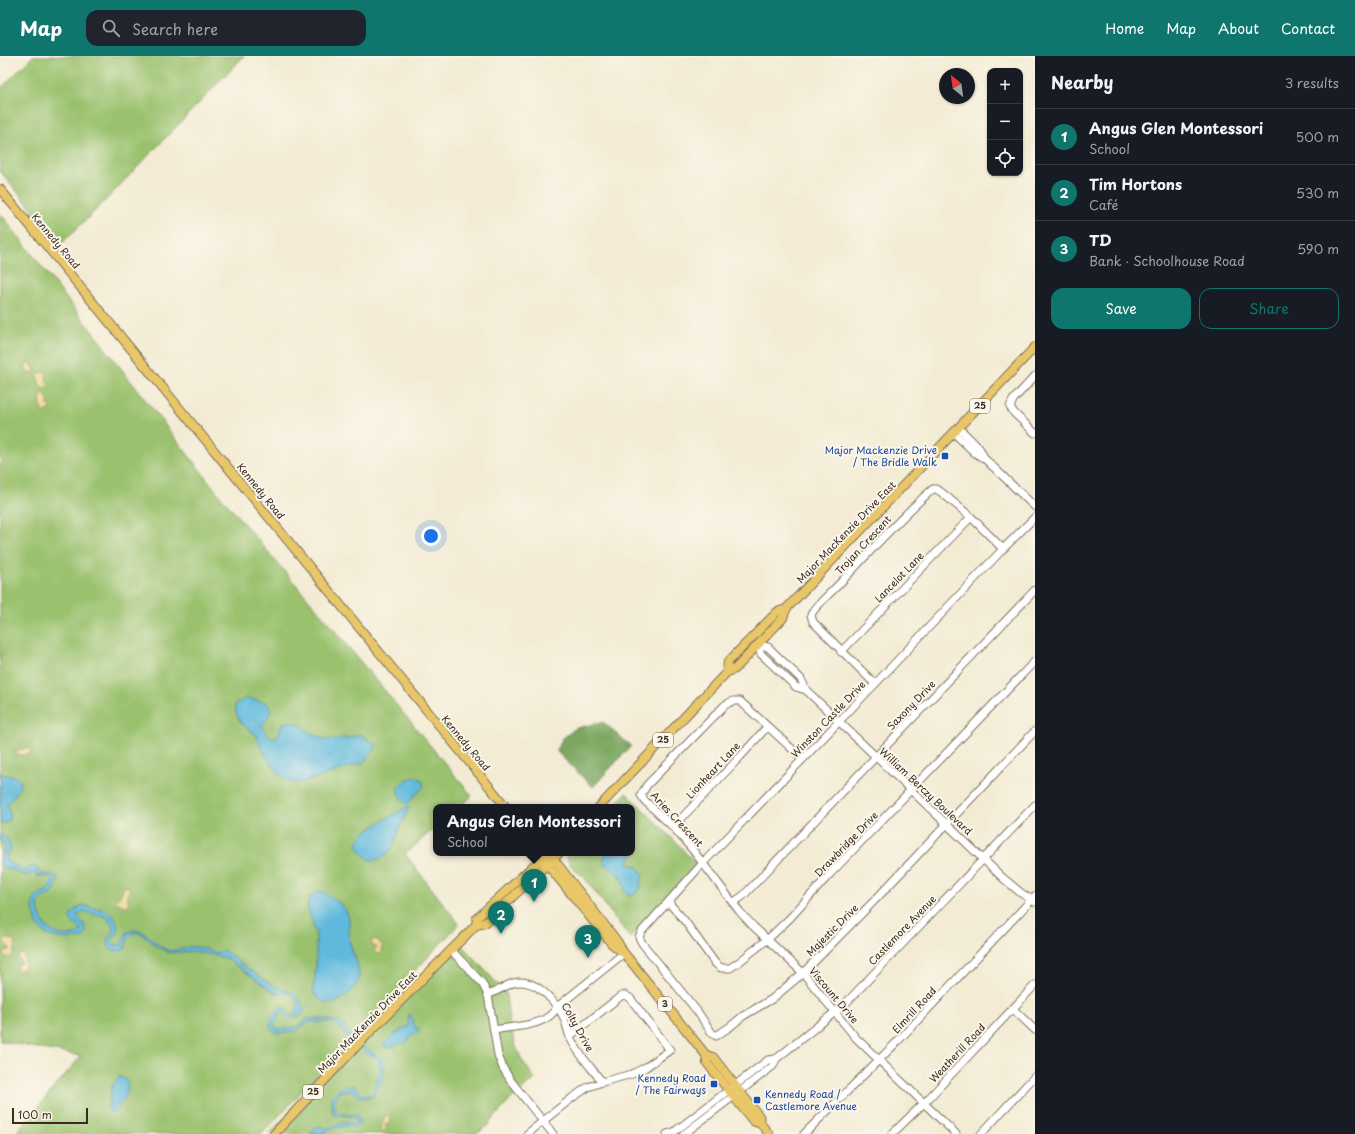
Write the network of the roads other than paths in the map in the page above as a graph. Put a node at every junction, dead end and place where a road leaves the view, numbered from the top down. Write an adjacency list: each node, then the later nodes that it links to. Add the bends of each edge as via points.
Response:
1 (0, 189): 23 (main road, Kennedy Road)
2 (1035, 347): 4 (main road, Major MacKenzie Drive East / 25)
3 (1035, 376): 5 (street, via 1013,400 1010,407)
4 (956, 430): 6 (street, via 979,448 985,459); 11 (main road, Major MacKenzie Drive East / 25)
5 (1035, 432)
6 (1035, 507)
7 (971, 517): 9 (street, Trojan Crescent); 13 (street, Lancelot Lane); 13 (street, Trojan Crescent, via 941,492 933,489 815,608 811,615 813,622)
8 (1035, 517): 9 (street, Winston Castle Drive)
9 (1003, 549): 16 (street, Winston Castle Drive)
10 (1035, 590): 20 (street, Saxony Drive)
11 (786, 610): 12 (main road, Major MacKenzie Drive East / 25, via 783,618); 15 (main road, Major MacKenzie Drive East / 25, via 777,612 728,662)
12 (758, 645): 15 (main road, Major MacKenzie Drive East / 25, via 735,669); 17 (street, William Berczy Boulevard, via 761,654 796,686 806,690)
13 (841, 652): 16 (street, Trojan Crescent)
14 (1035, 661): 22 (street, Drawbridge Drive)
15 (727, 672): 24 (main road, Major MacKenzie Drive East / 25)
16 (875, 684): 17 (street, Winston Castle Drive)
17 (839, 721): 20 (street, William Berczy Boulevard); 21 (street, Winston Castle Drive)
18 (767, 727): 21 (street, Aries Crescent); 27 (street, Lionheart Lane); 27 (street, Aries Crescent, via 740,702 733,700 725,705 647,785 642,792 642,798)
19 (1035, 731): 26 (street, Majestic Drive)
20 (876, 757): 22 (street, William Berczy Boulevard); 33 (street, Saxony Drive, via 743,896)
21 (803, 759): 30 (street, Winston Castle Drive)
22 (911, 791): 26 (street, William Berczy Boulevard); 35 (street, Drawbridge Drive)
23 (504, 804)
24 (602, 804)
25 (1035, 805): 29 (street, Castlemore Avenue)
26 (947, 824): 29 (street, William Berczy Boulevard); 38 (street, Majestic Drive)
27 (673, 827): 30 (street, Aries Crescent)
28 (548, 856): 36 (main road, Major MacKenzie Drive East / 25, via 477,918 476,925); 37 (main road, 3, via 618,941)
29 (984, 859): 31 (street, William Berczy Boulevard, via 1009,883); 43 (street, Castlemore Avenue)
30 (703, 863): 32 (street, Winston Castle Drive); 33 (street, Viscount Drive)
31 (1034, 899): 47 (street, Elmrill Road)
32 (669, 902): 34 (street, Winston Castle Drive); 35 (street, Drawbridge Drive, via 721,968 726,969 734,965)
33 (734, 902): 35 (street, Viscount Drive, via 740,912)
34 (639, 937): 38 (street, Majestic Drive, via 716,1036 772,999)
35 (768, 939): 38 (street, Viscount Drive)
36 (451, 950): 40 (street, via 482,983); 53 (main road, Major MacKenzie Drive East / 25)
37 (624, 953): 41 (street); 50 (main road, 3, via 706,1055 707,1063)
38 (803, 973): 43 (street, Viscount Drive)
39 (1035, 985): 42 (street, Weatherill Road)
40 (488, 995): 41 (street, Colty Drive, via 515,983 528,983 542,990); 44 (street)
41 (557, 1007): 44 (street, via 555,1012 539,1023); 46 (street, Colty Drive)
42 (1013, 1009): 45 (street); 51 (street, Weatherill Road)
43 (835, 1013): 47 (street, Viscount Drive); 50 (street, Castlemore Avenue, via 776,1059 773,1066)
44 (494, 1030): 52 (street, via 503,1068)
45 (1035, 1030)
46 (570, 1036): 49 (street, Colty Drive); 49 (street, via 625,995 670,1050 632,1074)
47 (879, 1060): 51 (street, Viscount Drive); 59 (street, Elmrill Road)
48 (1035, 1076): 62 (street)
49 (602, 1082): 52 (street, via 588,1087)
50 (735, 1091): 56 (street); 57 (street); 58 (main road, 3, via 753,1121 761,1124)
51 (924, 1103): 60 (street, Weatherill Road); 61 (street, Viscount Drive)
52 (543, 1121): 54 (street); 55 (street)
53 (274, 1134)
54 (527, 1134)
55 (553, 1134)
56 (668, 1134)
57 (684, 1134)
58 (769, 1134)
59 (804, 1134)
60 (892, 1134)
61 (956, 1134)
62 (981, 1134)

